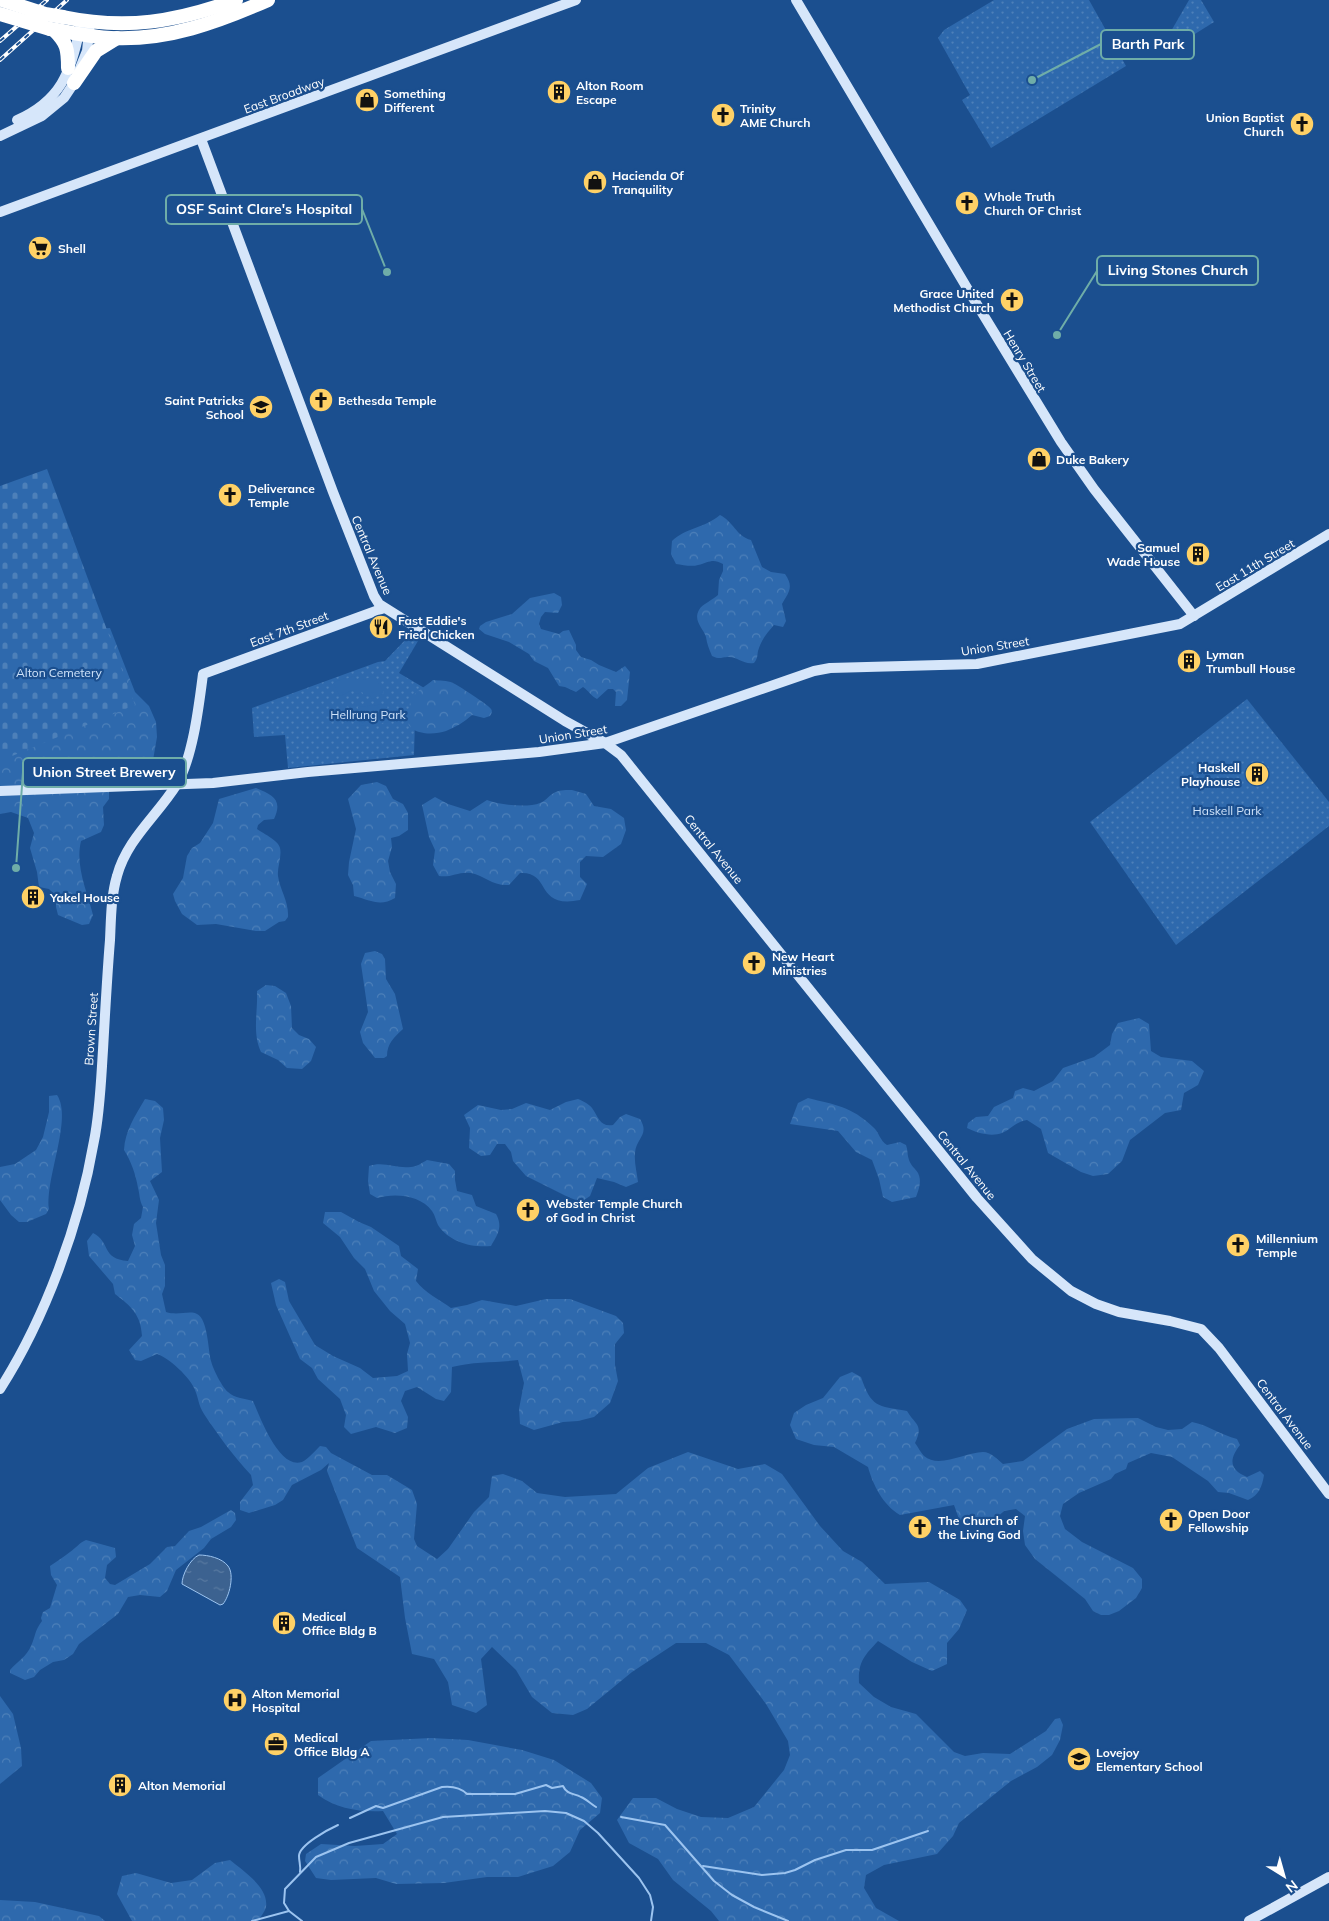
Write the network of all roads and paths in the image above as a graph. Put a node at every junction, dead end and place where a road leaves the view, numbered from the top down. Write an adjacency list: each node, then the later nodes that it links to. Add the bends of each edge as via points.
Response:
1 (2, 0): 8 (highway, bridge)
2 (268, 0): 10 (highway, via 200,27 164,35)
3 (576, 0): 6 (street, East Broadway)
4 (796, 0): 19 (street, Henry Street, via 1061,442)
5 (233, 1): 8 (highway, via 189,16 153,23)
6 (552, 4): 15 (street, East Broadway)
7 (0, 14): 9 (highway, bridge)
8 (85, 28): 9 (highway); 10 (highway); 11 (street); 12 (street, via 87,51)
9 (52, 29): 11 (highway, via 68,48)
10 (118, 38): 12 (highway, via 96,50)
11 (68, 68): 13 (street, via 63,82 49,101 38,110)
12 (74, 83): 14 (street, via 54,107)
13 (0, 128)
14 (0, 136)
15 (201, 139): 16 (street, East Broadway); 18 (street, Central Avenue, via 336,501 374,596)
16 (0, 212)
17 (1329, 534): 19 (street, East 11th Street)
18 (384, 608): 20 (street, East 7th Street); 21 (street, Central Avenue)
19 (1194, 616): 21 (street, Union Street, via 1180,624 977,664 814,671)
20 (203, 674): 22 (street, Brown Street, via 190,748)
21 (604, 743): 22 (street, Union Street); 25 (street, Central Avenue, via 629,764 1019,1246 1058,1282 1096,1304 1192,1326 1207,1333)
22 (176, 785): 23 (street, Union Street); 24 (street, Brown Street, via 131,845 117,877 95,1140 87,1177 75,1224 53,1282)
23 (0, 791)
24 (0, 1389)
25 (1329, 1494)
26 (1329, 1878): 27 (street)
27 (1249, 1921)

